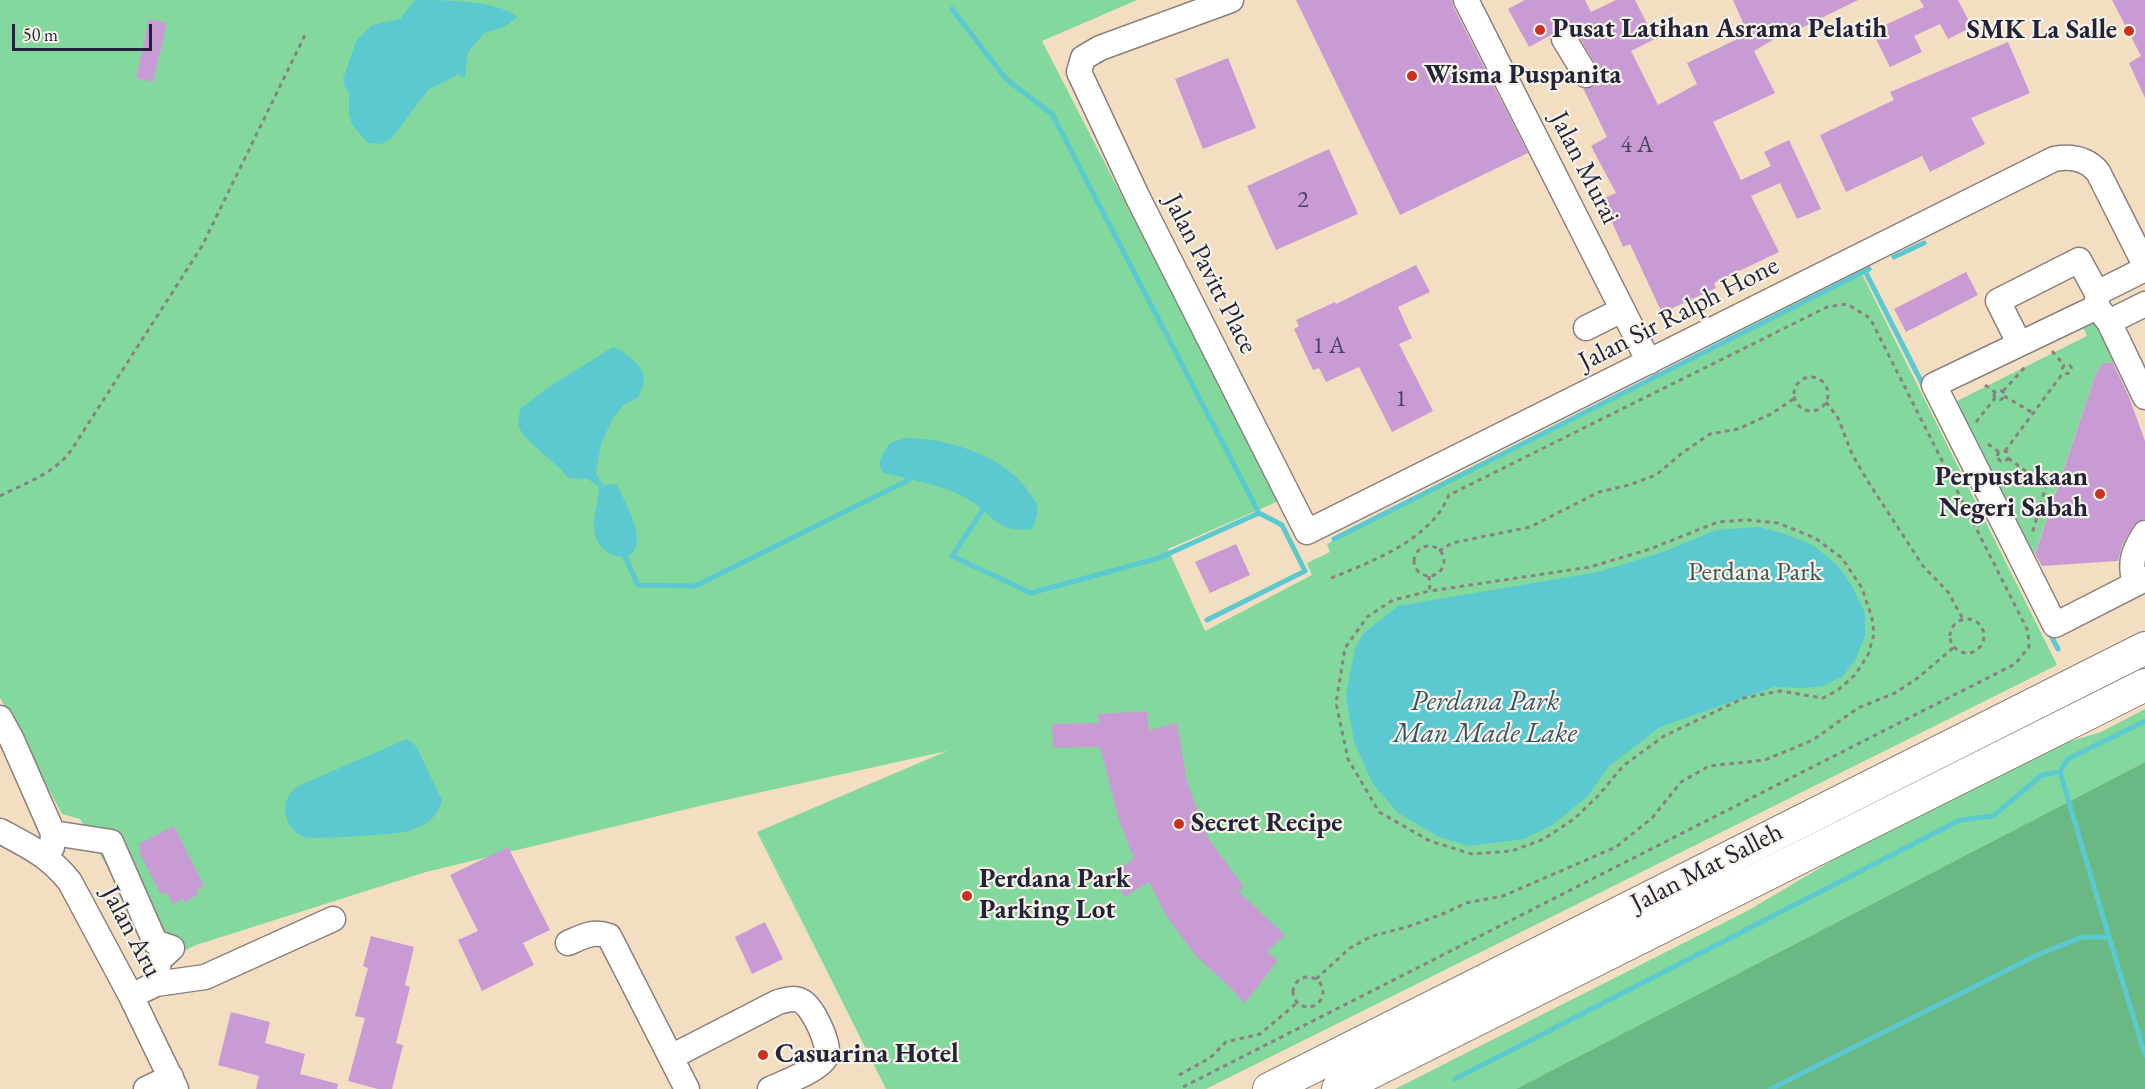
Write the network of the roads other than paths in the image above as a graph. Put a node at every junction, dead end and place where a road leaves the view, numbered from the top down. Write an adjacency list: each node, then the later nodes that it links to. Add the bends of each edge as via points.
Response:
1 (1230, 0): 13 (street, Jalan Pavitt Place, via 1100,48 1083,58 1079,72 1137,196)
2 (1466, 0): 8 (street, Jalan Murai)
3 (1564, 39): 4 (street)
4 (1586, 75)
5 (2145, 267): 7 (street); 11 (street, Jalan Sir Ralph Hone, via 2093,166 2079,159 2054,159)
6 (2145, 304): 7 (street)
7 (2101, 307): 10 (street); 10 (street, via 2079,260 1998,301); 12 (street)
8 (1622, 310): 9 (street); 11 (street, Jalan Murai)
9 (1586, 328)
10 (2024, 353): 15 (street, via 1934,385 2055,625)
11 (1649, 362): 13 (street, Jalan Sir Ralph Hone)
12 (2145, 397)
13 (1307, 532)
14 (2145, 533): 15 (street, via 2135,548 2131,568)
15 (2140, 582)
16 (2145, 648): 32 (main road, Jalan Mat Salleh)
17 (2145, 684): 30 (main road, Jalan Mat Salleh)
18 (0, 718): 19 (street)
19 (6, 743): 21 (street)
20 (0, 831): 22 (street, Jalan Aru)
21 (53, 833): 22 (street); 27 (street, via 111,842 155,942 172,948 159,960)
22 (52, 861): 26 (street, Jalan Aru, via 70,882)
23 (333, 919): 27 (street, via 205,977)
24 (568, 944): 29 (street, via 590,934 609,936)
25 (90, 965): 26 (street)
26 (117, 969): 28 (street, Jalan Aru)
27 (156, 984): 28 (street)
28 (131, 996): 31 (street, Jalan Aru)
29 (671, 1057): 34 (street); 35 (street, via 778,1002 801,1001 809,1007 829,1046 828,1055 822,1063)
30 (1393, 1062): 36 (main road, Jalan Mat Salleh); 37 (main road)
31 (173, 1083): 33 (street)
32 (1274, 1088)
33 (146, 1089)
34 (687, 1089)
35 (770, 1089)
36 (1338, 1089)
37 (1371, 1089)

